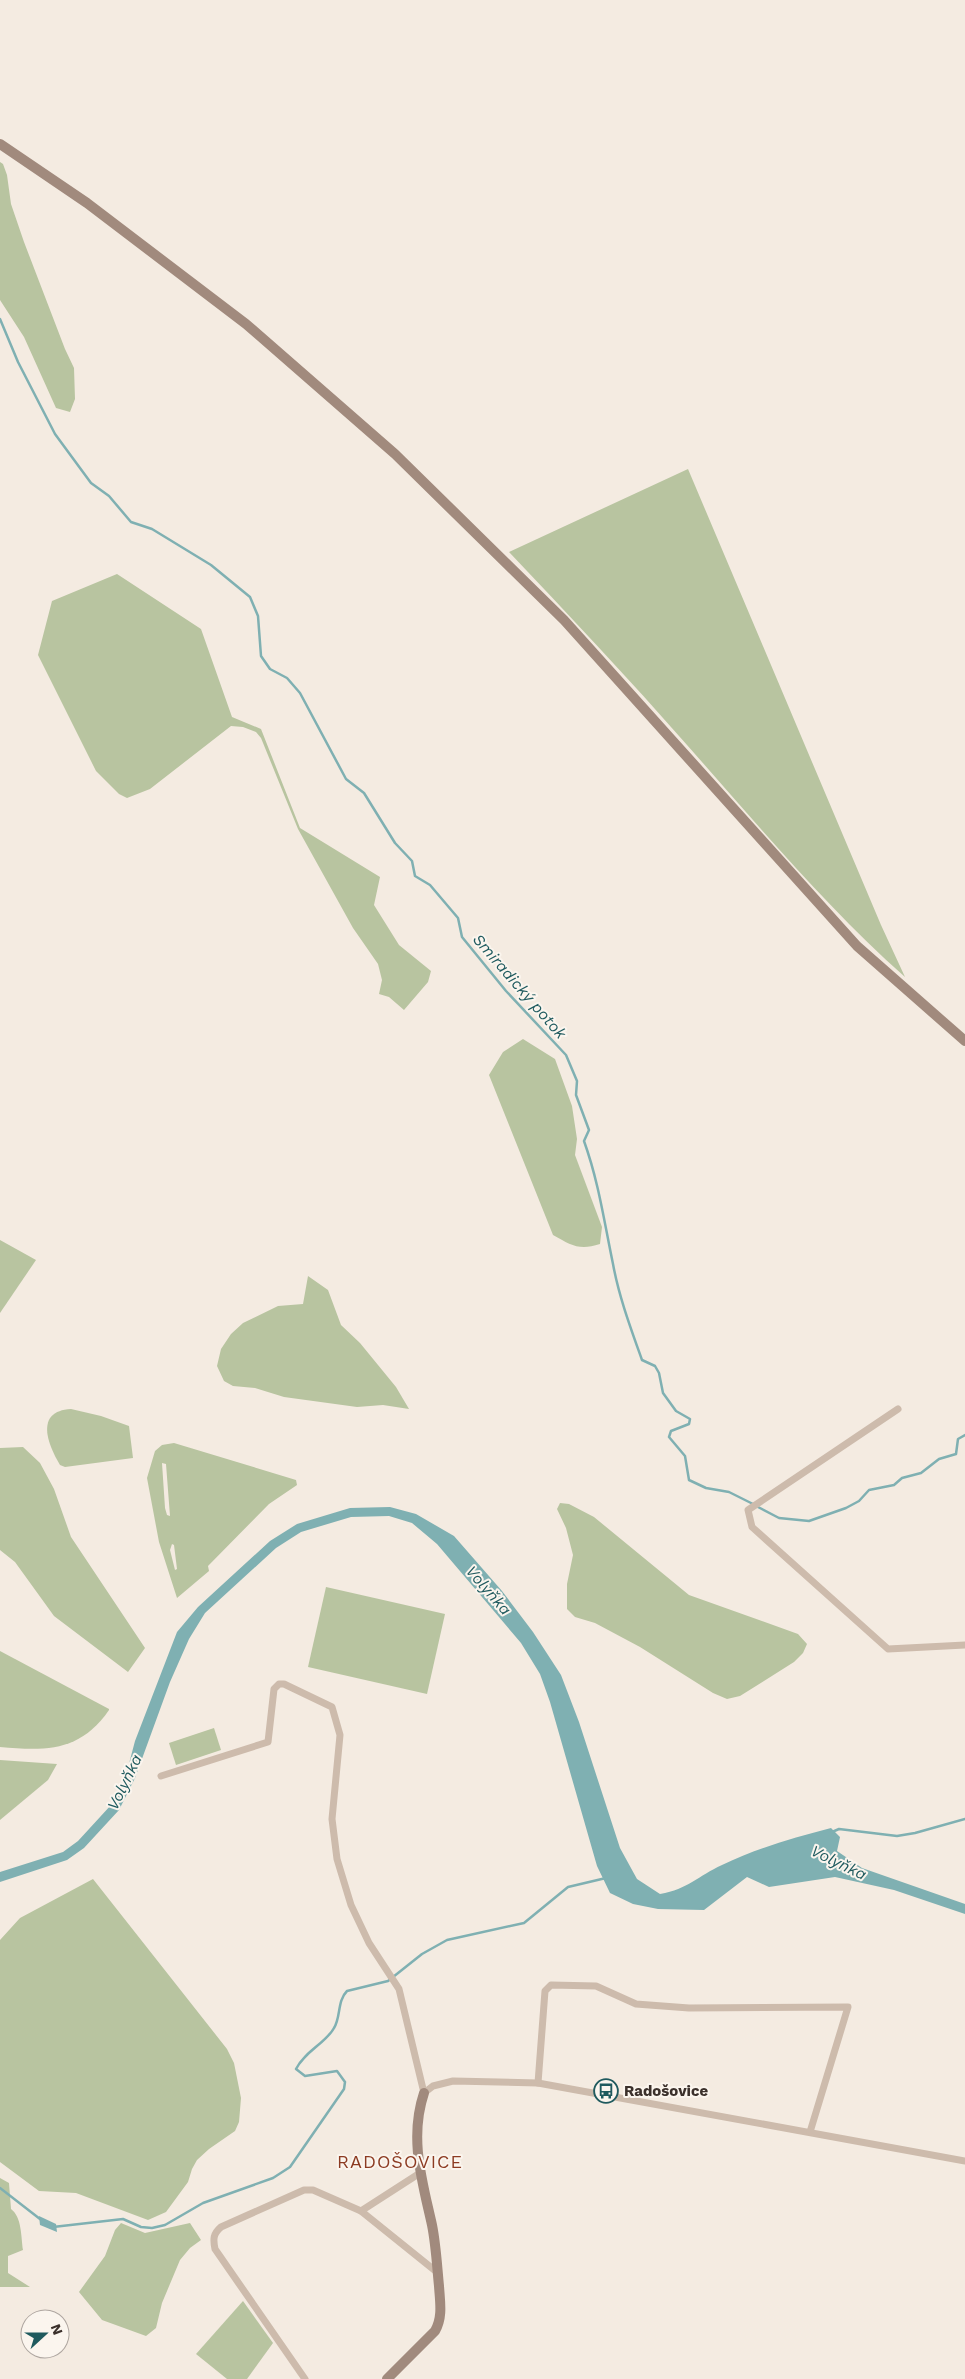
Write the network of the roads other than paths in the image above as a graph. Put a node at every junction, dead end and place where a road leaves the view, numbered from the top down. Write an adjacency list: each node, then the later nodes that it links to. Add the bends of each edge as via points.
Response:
1 (0, 144): 2 (street, via 87,203 246,324 395,454 564,620 851,939)
2 (965, 1041)
3 (898, 1409): 4 (street, via 748,1510 752,1527 888,1649)
4 (965, 1645)
5 (161, 1776): 7 (street, via 268,1742 274,1689 279,1684 332,1706 340,1735 332,1820 337,1859 351,1905 369,1944 399,1989)
6 (538, 2083): 7 (street, via 453,2081 434,2086); 8 (street); 8 (street, via 545,1991 551,1985 596,1986 636,2004 689,2008 848,2007)
7 (424, 2093): 10 (street, via 416,2135)
8 (810, 2132): 9 (street)
9 (965, 2161)
10 (420, 2173): 11 (street); 12 (street)
11 (361, 2211): 12 (street); 13 (street, via 313,2190 304,2190 215,2233 215,2249)
12 (438, 2273): 14 (street, via 440,2323 435,2332)
13 (305, 2379)
14 (387, 2379)

